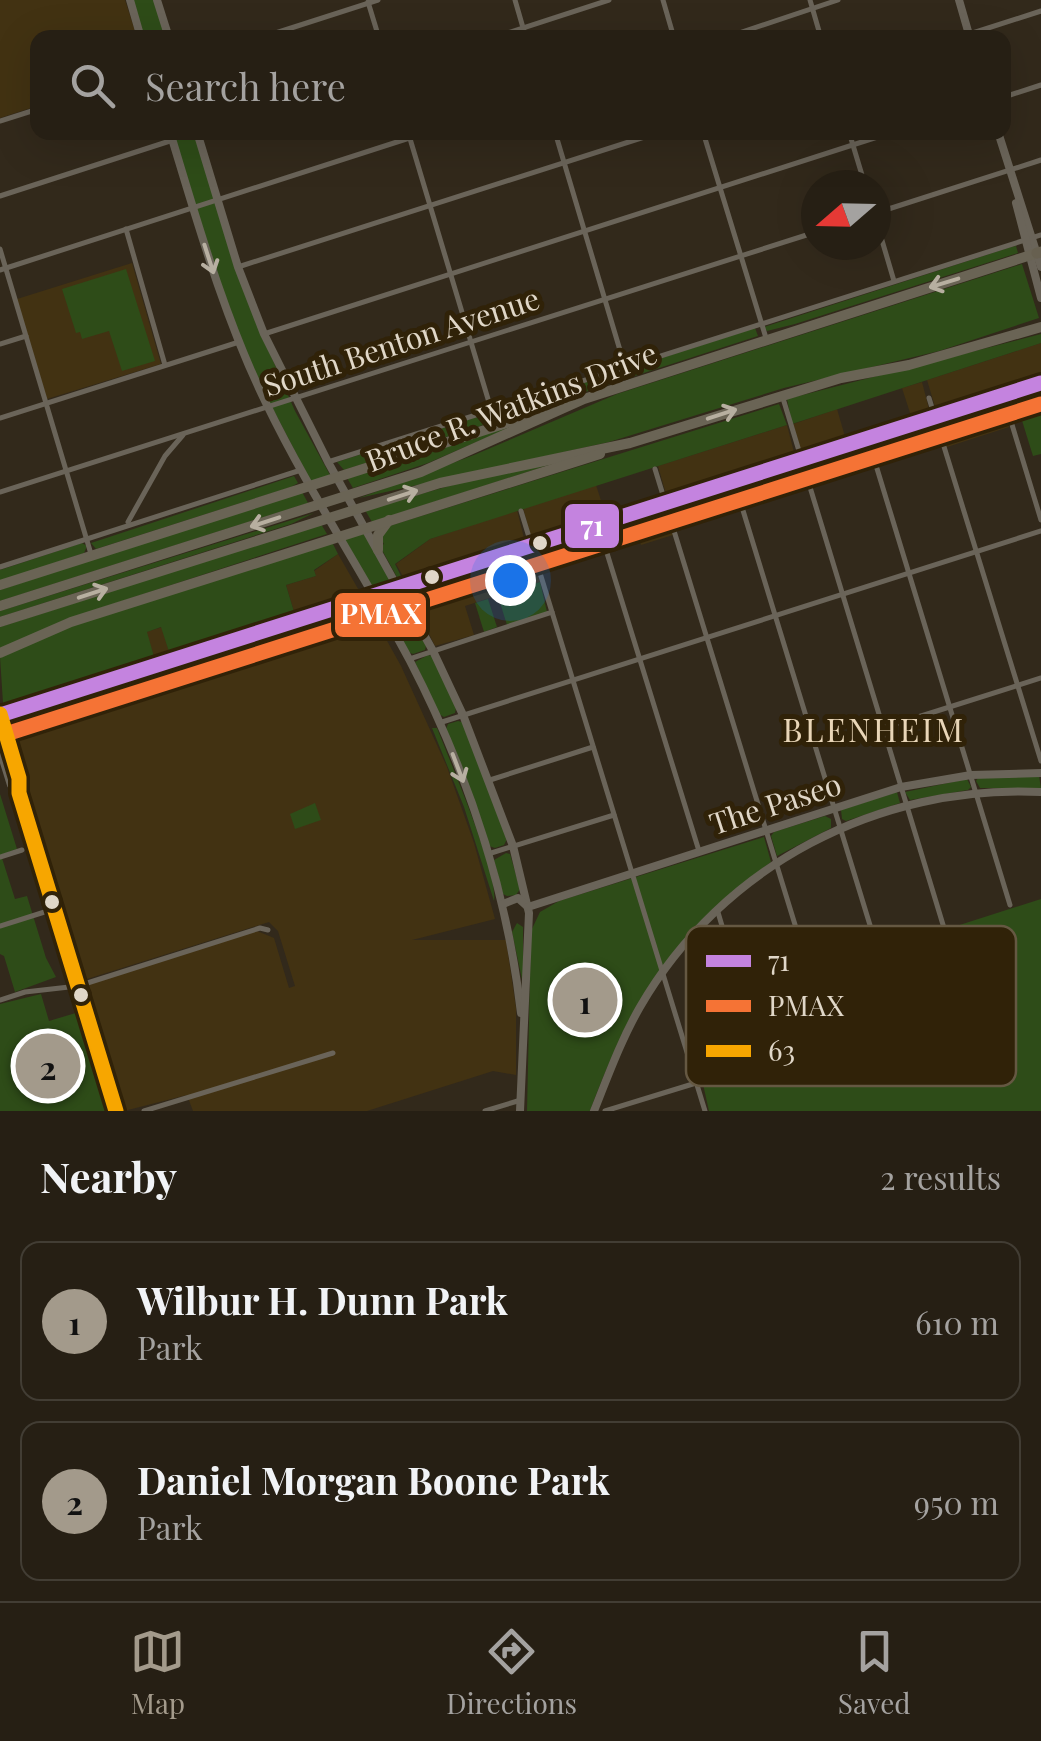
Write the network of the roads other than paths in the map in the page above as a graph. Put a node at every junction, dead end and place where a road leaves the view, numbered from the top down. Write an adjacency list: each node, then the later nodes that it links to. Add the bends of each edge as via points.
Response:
1 (130, 0): 14 (main road)
2 (157, 0): 15 (main road)
3 (378, 0): 10 (street)
4 (515, 0): 13 (street)
5 (609, 0): 13 (street)
6 (663, 0): 19 (street)
7 (810, 0): 11 (street)
8 (838, 0): 11 (street)
9 (958, 0): 22 (main road)
10 (368, 2): 16 (street); 17 (street)
11 (812, 8): 20 (street); 21 (street)
12 (1041, 10): 23 (street)
13 (523, 28): 18 (street)
14 (139, 30)
15 (166, 30)
16 (284, 30)
17 (377, 30)
18 (517, 30)
19 (672, 30)
20 (747, 30)
21 (818, 30)
22 (967, 30)
23 (986, 30)
24 (1041, 85): 25 (street)
25 (1011, 95)
26 (30, 112): 27 (street)
27 (0, 121)
28 (160, 140): 45 (street)
29 (172, 140): 48 (main road)
30 (199, 140): 46 (main road)
31 (393, 140): 46 (street)
32 (410, 140): 47 (street)
33 (556, 140): 41 (street)
34 (636, 140): 41 (street)
35 (705, 140): 44 (street)
36 (852, 140): 39 (street)
37 (869, 140): 39 (street)
38 (1000, 140): 43 (main road)
39 (854, 145): 42 (street); 44 (street)
40 (1041, 160): 43 (street)
41 (564, 164): 47 (street); 51 (street)
42 (862, 170)
43 (1009, 170): 49 (street); 53 (main road)
44 (719, 188): 51 (street); 56 (street)
45 (0, 196)
46 (217, 200): 48 (street); 58 (main road)
47 (430, 206): 58 (street); 61 (street)
48 (193, 208): 50 (street); 70 (main road, one-way to 70)
49 (891, 212)
50 (126, 229): 60 (street); 73 (street)
51 (584, 231): 61 (street); 64 (street)
52 (801, 237): 56 (street, South Benton Avenue)
53 (1032, 238): 55 (main road); 62 (street)
54 (0, 249): 60 (street)
55 (1035, 254): 59 (main road); 63 (main road); 69 (highway, Bruce R. Watkins Drive, one-way to 69)
56 (740, 256): 64 (street, South Benton Avenue); 65 (street)
57 (888, 260): 62 (street)
58 (238, 267): 67 (main road)
59 (1041, 267)
60 (3, 269): 68 (street)
61 (450, 274): 67 (street); 71 (street)
62 (894, 281): 65 (street)
63 (1041, 298)
64 (604, 299): 71 (street, South Benton Avenue); 74 (street)
65 (760, 324): 69 (street); 74 (street)
66 (1041, 327): 76 (highway, Bruce R. Watkins Drive)
67 (264, 334): 78 (main road)
68 (26, 336): 72 (street); 81 (street)
69 (766, 338): 80 (highway, Bruce R. Watkins Drive)
70 (239, 342): 73 (street); 82 (main road)
71 (470, 342): 78 (street, South Benton Avenue); 83 (street)
72 (0, 344)
73 (165, 366): 81 (street)
74 (625, 367): 83 (street)
75 (1041, 383): 77 (main road)
76 (782, 395): 88 (highway, Bruce R. Watkins Drive, one-way to 76); 89 (street)
77 (1003, 395): 84 (main road); 101 (street)
78 (294, 398): 82 (street, South Benton Avenue); 90 (main road)
79 (929, 398): 84 (street)
80 (584, 399): 94 (highway); 118 (highway, Bruce R. Watkins Drive, one-way to 118, via 421,472)
81 (46, 403): 85 (street); 93 (street)
82 (268, 407): 86 (street, South Benton Avenue); 92 (main road)
83 (491, 409): 90 (street)
84 (935, 417): 87 (main road); 110 (street)
85 (0, 418)
86 (184, 434): 93 (street, South Benton Avenue); 103 (street)
87 (868, 438): 89 (main road); 113 (street)
88 (630, 443): 100 (highway); 121 (highway, Bruce R. Watkins Drive, one-way to 88, via 440,483)
89 (801, 460): 95 (main road); 116 (street)
90 (328, 462): 94 (main road)
91 (655, 468): 98 (street)
92 (301, 470): 96 (main road); 103 (street)
93 (67, 471): 97 (street, South Benton Avenue); 107 (street)
94 (339, 481): 96 (highway); 104 (main road)
95 (734, 481): 98 (main road); 120 (street)
96 (310, 485): 105 (main road); 111 (highway)
97 (0, 492)
98 (666, 502): 102 (main road); 122 (street)
99 (521, 511): 108 (street)
100 (389, 520): 104 (highway); 109 (highway)
101 (1041, 520)
102 (598, 524): 108 (main road); 125 (street)
103 (126, 525): 107 (street)
104 (364, 528): 105 (highway); 109 (main road)
105 (336, 531): 117 (main road); 124 (highway)
106 (1041, 531): 110 (street)
107 (87, 538): 111 (street); 112 (street)
108 (531, 545): 115 (main road); 119 (street)
109 (378, 550): 115 (main road)
110 (976, 552): 113 (street); 129 (street)
111 (92, 554): 114 (highway)
112 (0, 567)
113 (908, 573): 116 (street); 130 (street)
114 (0, 584)
115 (398, 588): 117 (main road); 123 (main road)
116 (842, 594): 120 (street); 134 (street)
117 (373, 596): 126 (main road); 131 (main road)
118 (0, 606)
119 (552, 612): 123 (street); 128 (street)
120 (774, 615): 122 (street); 146 (street)
121 (0, 622)
122 (707, 637): 125 (street); 149 (street)
123 (433, 651): 126 (street); 132 (main road)
124 (0, 653)
125 (640, 658): 128 (street); 152 (street)
126 (409, 659): 133 (main road)
127 (1041, 678): 129 (street)
128 (572, 679): 132 (street); 135 (street)
129 (1018, 685): 130 (street); 137 (street)
130 (949, 707): 134 (street); 139 (street)
131 (0, 714): 144 (main road)
132 (464, 715): 133 (street); 140 (main road)
133 (439, 723): 153 (main road, one-way to 153)
134 (883, 728): 141 (street)
135 (593, 747): 140 (street); 147 (street)
136 (0, 750): 144 (main road)
137 (1041, 761)
138 (1041, 773): 139 (main road, The Paseo)
139 (970, 775): 141 (main road, The Paseo); 142 (street)
140 (490, 780): 150 (main road)
141 (901, 787): 145 (street); 146 (main road, The Paseo)
142 (976, 792): 143 (main road, The Paseo); 145 (main road, The Paseo); 158 (street)
143 (1041, 792)
144 (19, 793): 160 (main road)
145 (907, 804): 148 (main road, The Paseo); 168 (street)
146 (834, 808): 148 (street); 149 (main road, The Paseo)
147 (614, 814): 150 (street); 156 (street)
148 (840, 827): 155 (main road, The Paseo); 167 (street)
149 (766, 829): 152 (main road, The Paseo); 155 (street)
150 (513, 846): 153 (street); 159 (main road)
151 (22, 850): 154 (street)
152 (699, 851): 156 (main road, The Paseo)
153 (488, 854): 157 (main road)
154 (0, 857)
155 (776, 862): 161 (main road, The Paseo); 166 (street)
156 (632, 873): 159 (main road, The Paseo); 171 (street)
157 (503, 904): 159 (main road, via 518,898); 162 (main road)
158 (1010, 904)
159 (528, 907): 162 (main road, via 521,919); 174 (main road)
160 (54, 909): 163 (street); 172 (main road)
161 (717, 909): 164 (main road, The Paseo); 165 (street)
162 (507, 922): 174 (main road)
163 (0, 926)
164 (702, 926)
165 (722, 926)
166 (796, 926)
167 (870, 926)
168 (943, 926)
169 (268, 930): 172 (street)
170 (686, 945): 171 (main road, The Paseo)
171 (662, 972): 175 (street); 185 (main road, The Paseo, via 625,1033)
172 (78, 986): 173 (street); 181 (main road)
173 (0, 1000)
174 (523, 1028): 179 (main road)
175 (686, 1050)
176 (333, 1052): 182 (street)
177 (688, 1086): 180 (street)
178 (697, 1086): 187 (street)
179 (522, 1100): 183 (street); 184 (main road)
180 (630, 1107): 186 (street)
181 (116, 1111)
182 (144, 1111)
183 (485, 1111)
184 (520, 1111)
185 (594, 1111)
186 (605, 1111)
187 (704, 1111)

